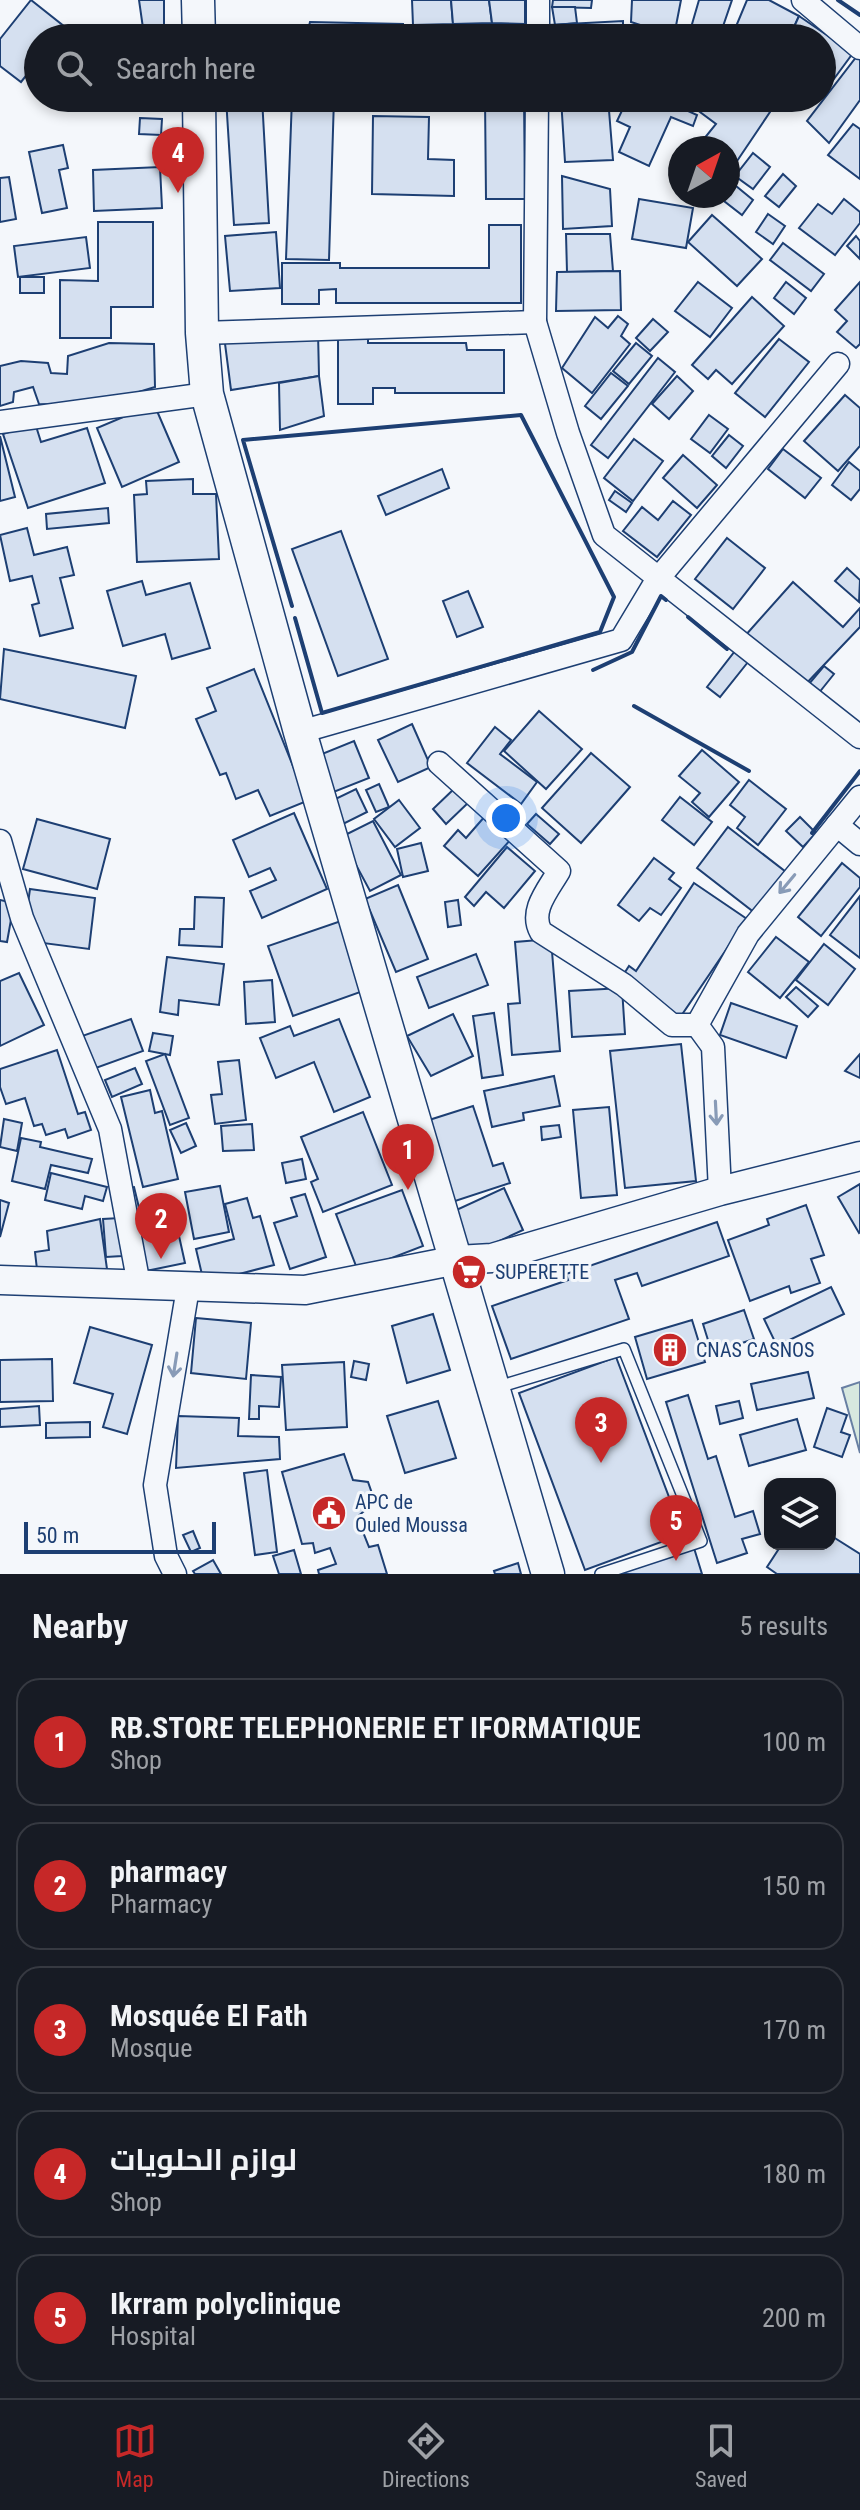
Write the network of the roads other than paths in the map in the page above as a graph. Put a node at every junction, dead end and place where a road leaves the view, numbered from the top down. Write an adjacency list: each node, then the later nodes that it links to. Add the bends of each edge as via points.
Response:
1 (198, 0): 4 (main road)
2 (538, 0): 5 (street)
3 (809, 2): 6 (street)
4 (199, 24)
5 (538, 24)
6 (833, 24)
7 (836, 26): 8 (street)
8 (860, 48)
9 (199, 112): 12 (main road)
10 (537, 112): 11 (street)
11 (535, 322): 12 (street); 16 (street, via 604,535)
12 (202, 333): 14 (main road)
13 (838, 364): 16 (street)
14 (207, 394): 15 (street); 17 (main road)
15 (0, 422)
16 (657, 580): 17 (street, via 621,640); 18 (street)
17 (300, 732): 27 (main road)
18 (860, 737)
19 (439, 763): 24 (street, via 559,871 536,913 541,932 624,985 672,1025)
20 (860, 797): 21 (street)
21 (837, 825): 23 (street); 24 (street, one-way to 24, via 748,934)
22 (0, 841): 29 (street, via 22,918 110,1129)
23 (860, 844)
24 (697, 1025): 26 (street, one-way to 26, via 713,1047)
25 (860, 1156): 26 (street)
26 (720, 1191): 27 (street, via 492,1258)
27 (457, 1260): 30 (street, via 305,1290); 31 (main road)
28 (0, 1280): 29 (street)
29 (139, 1285): 30 (street)
30 (188, 1288): 32 (street, one-way to 32, via 155,1485 166,1556)
31 (493, 1389): 33 (main road); 34 (lane, via 624,1349 701,1541)
32 (175, 1574)
33 (548, 1574)
34 (601, 1574)

